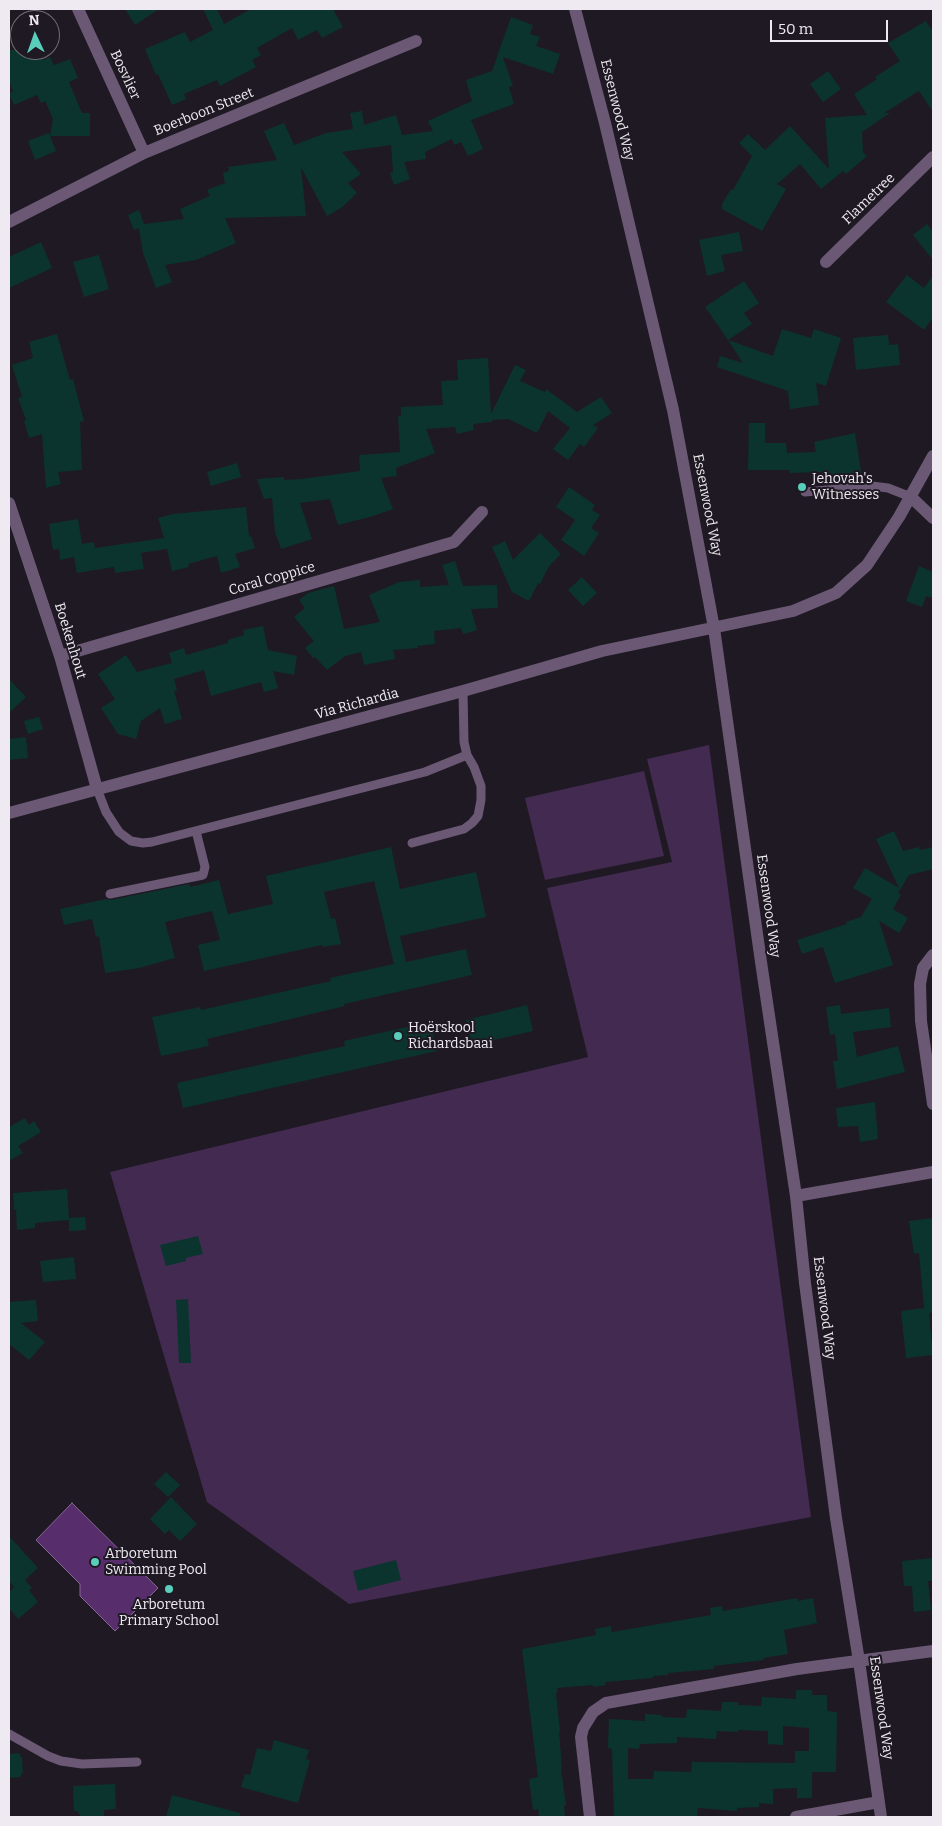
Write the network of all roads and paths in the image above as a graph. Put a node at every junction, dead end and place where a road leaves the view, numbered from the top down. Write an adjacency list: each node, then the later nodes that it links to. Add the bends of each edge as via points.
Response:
1 (78, 9): 4 (street, Bosvlier)
2 (575, 9): 14 (street, Essenwood Way, via 673,410)
3 (416, 41): 4 (street, Boerboon Street)
4 (144, 153): 6 (street, Boerboon Street)
5 (933, 157): 7 (street, Flametree)
6 (9, 222)
7 (826, 262)
8 (933, 456): 10 (street, Via Richardia)
9 (805, 492): 10 (lane, via 872,486)
10 (911, 497): 13 (street); 14 (street, Via Richardia, via 867,565 836,593 793,612)
11 (9, 503): 15 (street, Boekenhout)
12 (482, 512): 15 (street, Coral Coppice, via 454,542)
13 (933, 518)
14 (714, 628): 16 (street, Via Richardia, via 602,651); 26 (street, Essenwood Way)
15 (60, 656): 18 (street, Boekenhout)
16 (463, 691): 17 (lane); 18 (street, Via Richardia)
17 (467, 755): 20 (lane, via 426,772); 21 (lane, via 481,786 478,816 464,829)
18 (97, 789): 19 (street, Via Richardia); 20 (lane, via 119,832 131,841 152,842)
19 (9, 813)
20 (196, 831): 22 (lane, via 205,867 203,875)
21 (412, 843)
22 (110, 894)
23 (933, 955): 24 (street, via 923,968 920,984 921,1022)
24 (933, 1104)
25 (933, 1172): 26 (street)
26 (796, 1196): 28 (street, Essenwood Way, via 836,1518)
27 (933, 1651): 28 (street)
28 (859, 1661): 31 (street, Essenwood Way); 32 (street, via 606,1703 588,1720 581,1737)
29 (9, 1734): 30 (lane, via 61,1761 82,1764)
30 (137, 1762)
31 (879, 1802): 33 (street); 34 (street, Essenwood Way)
32 (590, 1817)
33 (796, 1817)
34 (881, 1817)

